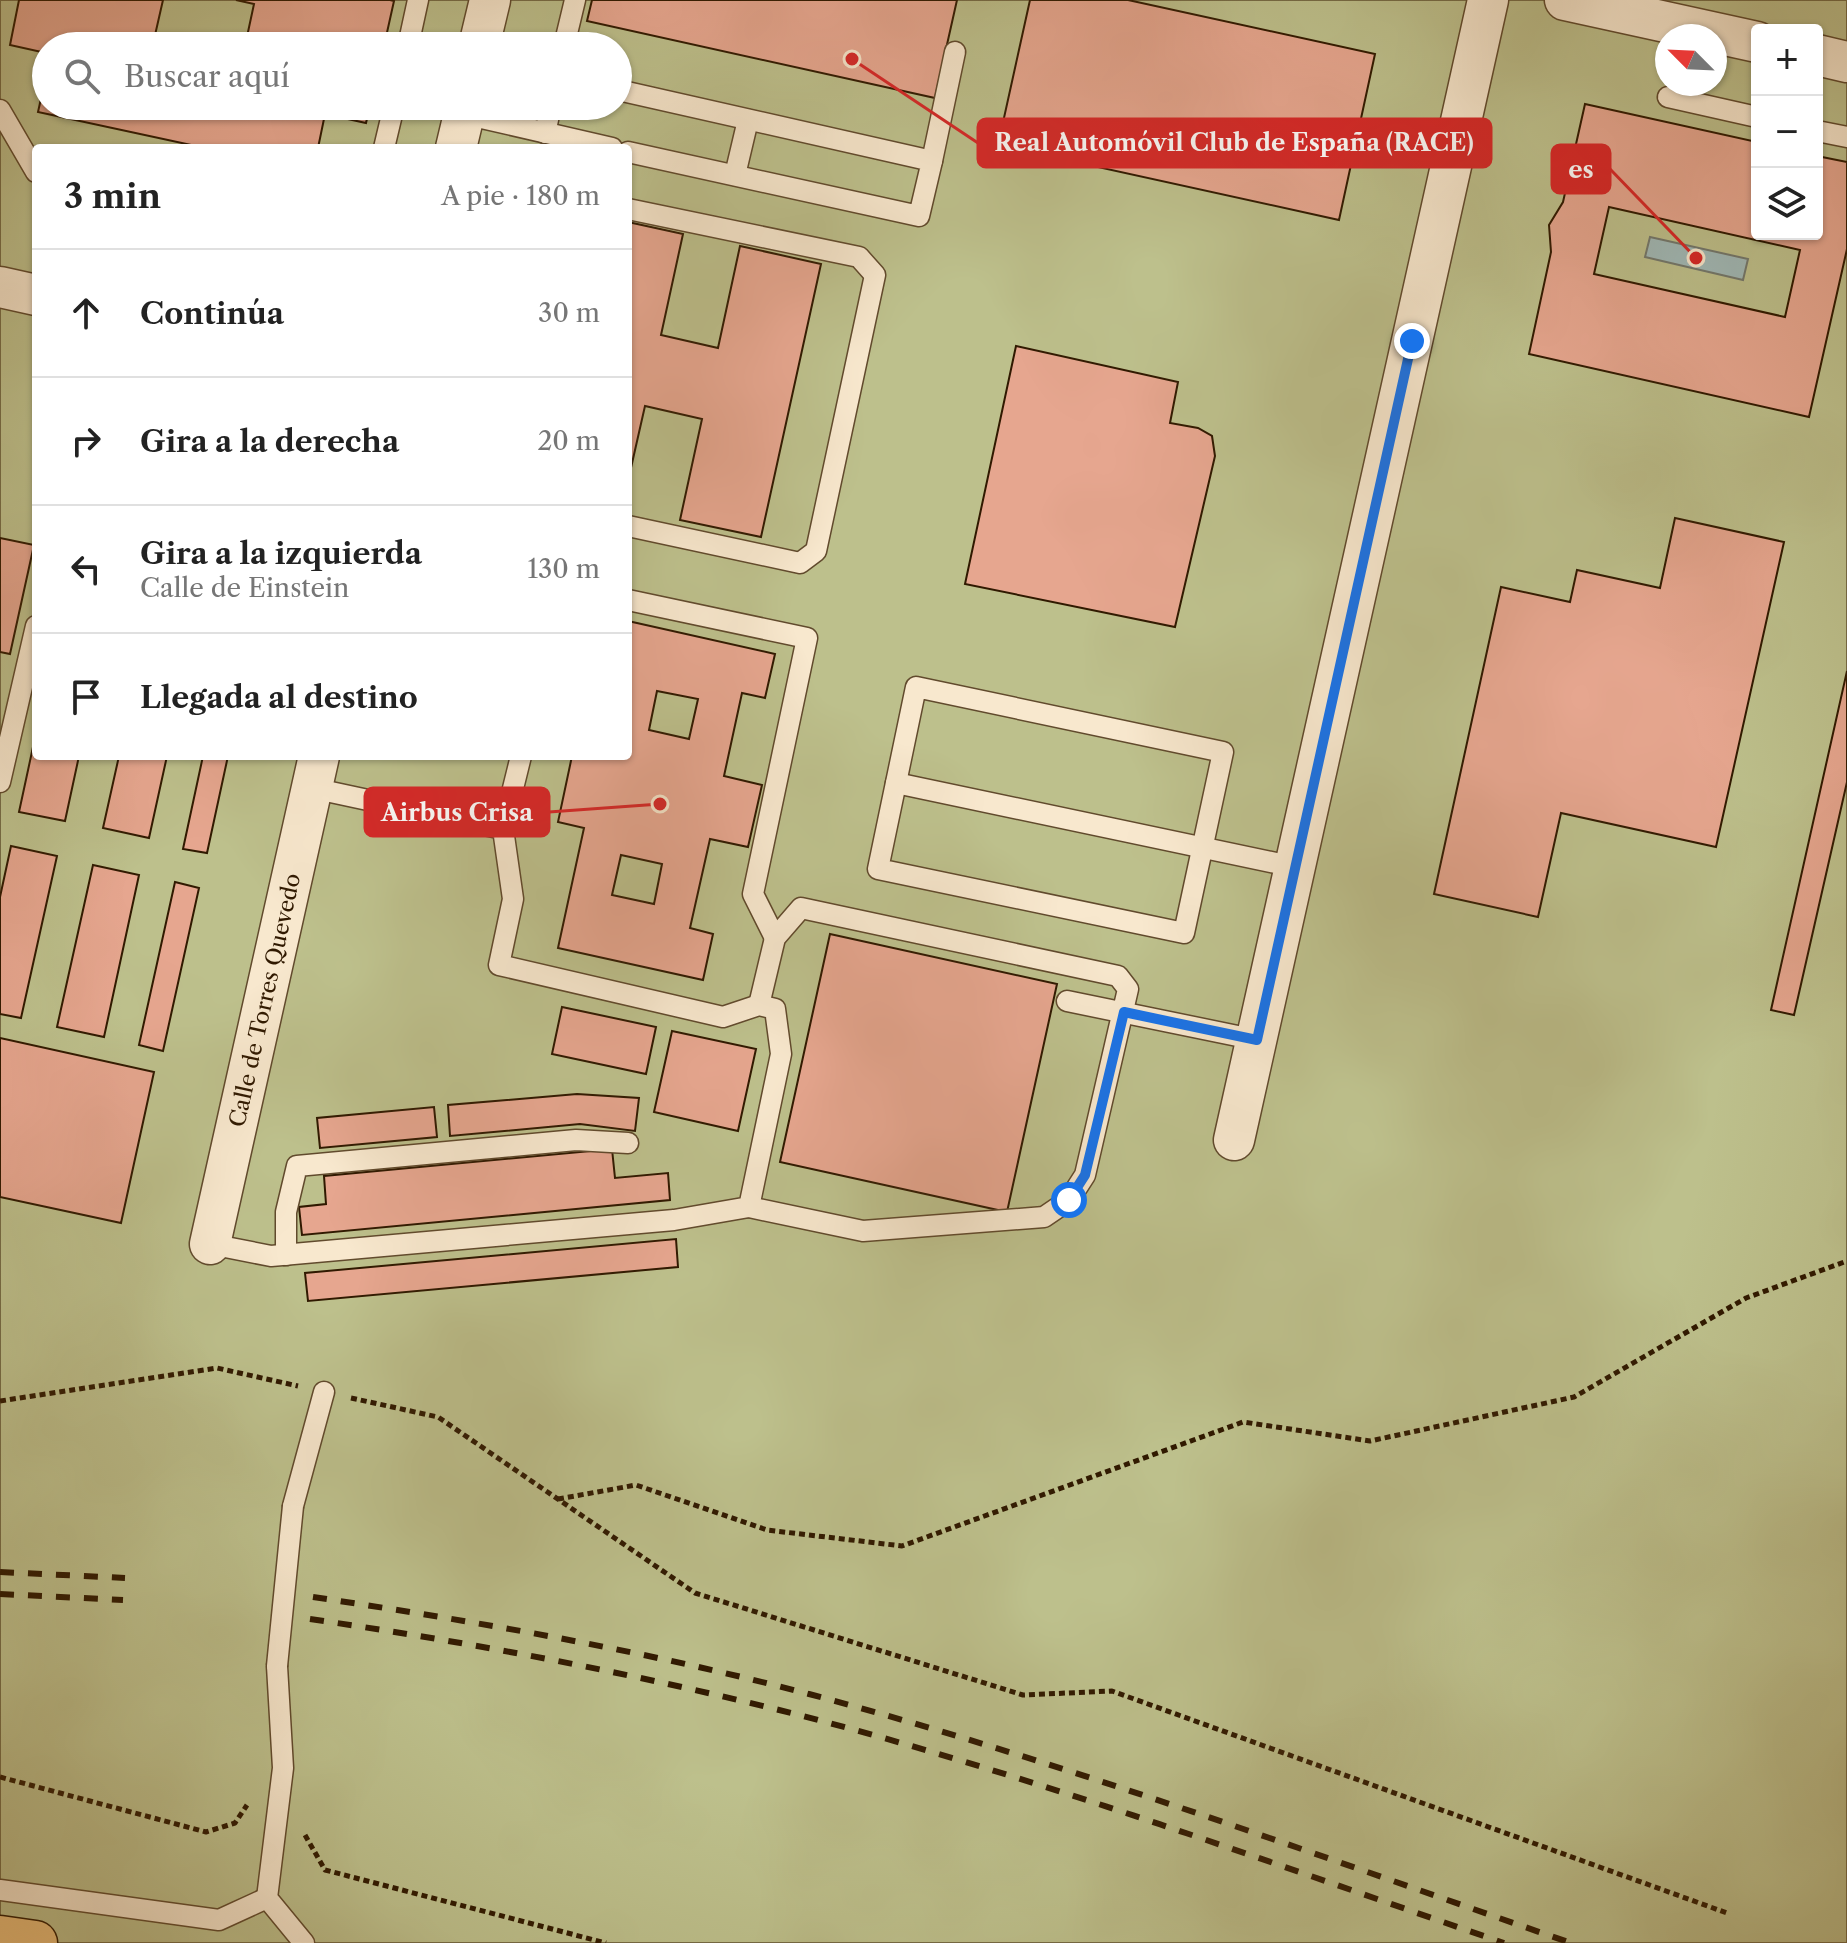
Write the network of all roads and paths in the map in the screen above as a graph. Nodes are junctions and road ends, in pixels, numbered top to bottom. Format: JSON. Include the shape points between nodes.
{"nodes":[{"id":1,"x":418,"y":0,"type":"edge"},
{"id":2,"x":490,"y":0,"type":"edge"},
{"id":3,"x":575,"y":0,"type":"edge"},
{"id":4,"x":1488,"y":0,"type":"edge"},
{"id":5,"x":1565,"y":0,"type":"edge"},
{"id":6,"x":411,"y":32,"type":"edge"},
{"id":7,"x":482,"y":32,"type":"edge"},
{"id":8,"x":567,"y":32,"type":"edge"},
{"id":9,"x":1751,"y":41,"type":"edge"},
{"id":10,"x":955,"y":52,"type":"dead end"},
{"id":11,"x":1823,"y":56,"type":"edge"},
{"id":12,"x":1847,"y":62,"type":"edge"},
{"id":13,"x":632,"y":93,"type":"edge"},
{"id":14,"x":1668,"y":97,"type":"dead end"},
{"id":15,"x":0,"y":110,"type":"edge"},
{"id":16,"x":1751,"y":116,"type":"edge"},
{"id":17,"x":391,"y":120,"type":"edge"},
{"id":18,"x":548,"y":120,"type":"edge"},
{"id":19,"x":748,"y":120,"type":"junction"},
{"id":20,"x":462,"y":123,"type":"edge"},
{"id":21,"x":1823,"y":132,"type":"edge"},
{"id":22,"x":545,"y":133,"type":"junction"},
{"id":23,"x":1847,"y":137,"type":"edge"},
{"id":24,"x":385,"y":144,"type":"edge"},
{"id":25,"x":594,"y":144,"type":"edge"},
{"id":26,"x":632,"y":153,"type":"edge"},
{"id":27,"x":932,"y":161,"type":"junction"},
{"id":28,"x":32,"y":165,"type":"edge"},
{"id":29,"x":735,"y":175,"type":"junction"},
{"id":30,"x":632,"y":210,"type":"edge"},
{"id":31,"x":0,"y":287,"type":"edge"},
{"id":32,"x":32,"y":294,"type":"edge"},
{"id":33,"x":632,"y":527,"type":"edge"},
{"id":34,"x":632,"y":601,"type":"edge"},
{"id":35,"x":32,"y":643,"type":"edge"},
{"id":36,"x":520,"y":760,"type":"edge"},
{"id":37,"x":316,"y":772,"type":"edge"},
{"id":38,"x":0,"y":782,"type":"edge"},
{"id":39,"x":896,"y":783,"type":"junction"},
{"id":40,"x":503,"y":829,"type":"junction"},
{"id":41,"x":1202,"y":848,"type":"junction"},
{"id":42,"x":1295,"y":867,"type":"junction"},
{"id":43,"x":775,"y":938,"type":"junction"},
{"id":44,"x":1067,"y":1001,"type":"dead end"},
{"id":45,"x":759,"y":1005,"type":"junction"},
{"id":46,"x":1124,"y":1012,"type":"junction"},
{"id":47,"x":1257,"y":1040,"type":"junction"},
{"id":48,"x":1234,"y":1140,"type":"dead end"},
{"id":49,"x":628,"y":1143,"type":"dead end"},
{"id":50,"x":749,"y":1207,"type":"junction"},
{"id":51,"x":210,"y":1244,"type":"joint"},
{"id":52,"x":286,"y":1255,"type":"junction"},
{"id":53,"x":1847,"y":1261,"type":"edge"},
{"id":54,"x":324,"y":1392,"type":"dead end"},
{"id":55,"x":0,"y":1890,"type":"edge"},
{"id":56,"x":267,"y":1898,"type":"junction"},
{"id":57,"x":1727,"y":1913,"type":"dead end"},
{"id":58,"x":0,"y":1938,"type":"edge"},
{"id":59,"x":35,"y":1943,"type":"edge"},
{"id":60,"x":304,"y":1943,"type":"edge"}],
"edges":[{"from":1,"to":6,"type":"lane"},
{"from":2,"to":7,"type":"street"},
{"from":3,"to":8,"type":"lane"},
{"from":4,"to":42,"type":"street"},
{"from":5,"to":9,"type":"street"},
{"from":10,"to":27,"type":"lane"},
{"from":11,"to":12,"type":"street"},
{"from":13,"to":19,"type":"lane"},
{"from":14,"to":16,"type":"lane"},
{"from":15,"to":28,"type":"lane"},
{"from":17,"to":24,"type":"lane"},
{"from":18,"to":22,"type":"lane"},
{"from":19,"to":27,"type":"lane"},
{"from":19,"to":29,"type":"lane"},
{"from":20,"to":22,"type":"lane"},
{"from":21,"to":23,"type":"lane"},
{"from":22,"to":25,"type":"lane"},
{"from":26,"to":29,"type":"lane"},
{"from":27,"to":29,"type":"lane","via":[[919,216]]},
{"from":30,"to":33,"type":"lane","via":[[859,257],[875,275],[816,551],[800,563]]},
{"from":31,"to":32,"type":"street"},
{"from":34,"to":43,"type":"lane","via":[[807,638],[753,894]]},
{"from":35,"to":38,"type":"lane"},
{"from":36,"to":40,"type":"lane"},
{"from":37,"to":40,"type":"lane"},
{"from":37,"to":51,"type":"street","name":"Calle de Torres Quevedo"},
{"from":39,"to":41,"type":"lane"},
{"from":39,"to":41,"type":"lane","via":[[878,869],[924,879],[1184,933]]},
{"from":39,"to":41,"type":"lane","via":[[916,687],[1223,752]]},
{"from":40,"to":45,"type":"lane","via":[[513,899],[499,965],[723,1017]]},
{"from":41,"to":42,"type":"lane"},
{"from":42,"to":47,"type":"street"},
{"from":43,"to":45,"type":"lane"},
{"from":43,"to":46,"type":"lane","via":[[801,908],[1118,976],[1128,989]]},
{"from":44,"to":46,"type":"lane"},
{"from":45,"to":50,"type":"lane","via":[[775,1009],[781,1054]]},
{"from":46,"to":47,"type":"lane"},
{"from":46,"to":50,"type":"lane","via":[[1085,1175],[1069,1200],[1044,1217],[863,1231]]},
{"from":47,"to":48,"type":"street"},
{"from":49,"to":52,"type":"lane","via":[[576,1140],[297,1166],[286,1212]]},
{"from":50,"to":52,"type":"lane","via":[[674,1220]]},
{"from":51,"to":52,"type":"lane"},
{"from":53,"to":57,"type":"path","via":[[1746,1298],[1574,1397],[1370,1441],[1243,1422],[902,1546],[767,1530],[636,1485],[558,1499],[695,1593],[1023,1695],[1112,1691]]},
{"from":54,"to":56,"type":"lane","bridge":true,"via":[[293,1506],[277,1666],[283,1768]]},
{"from":55,"to":56,"type":"lane","via":[[219,1920]]},
{"from":56,"to":60,"type":"lane"},
{"from":58,"to":59,"type":"highway"}]}
